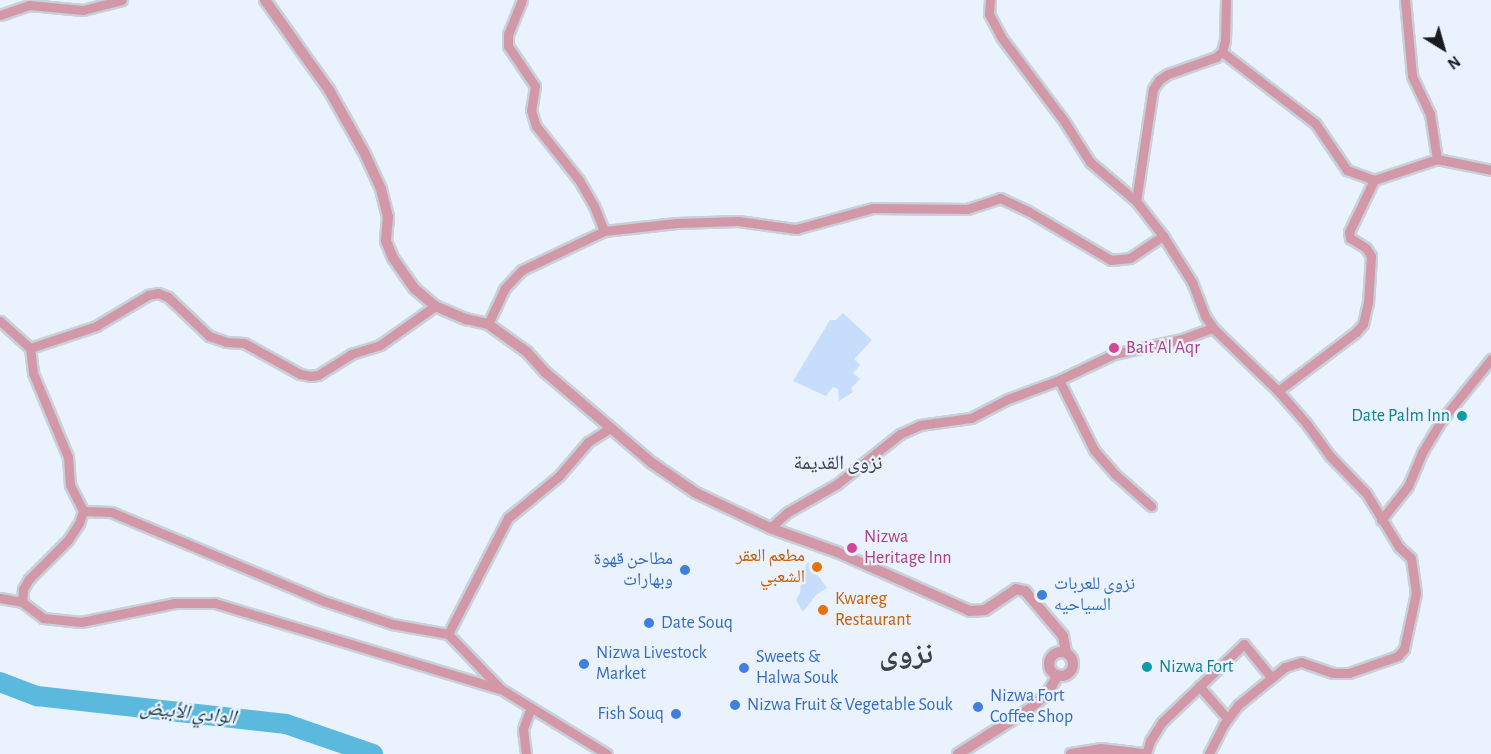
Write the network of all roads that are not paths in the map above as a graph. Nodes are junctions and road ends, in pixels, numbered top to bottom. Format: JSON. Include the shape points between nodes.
{"nodes":[{"id":1,"x":122,"y":0,"type":"edge"},
{"id":2,"x":265,"y":0,"type":"edge"},
{"id":3,"x":522,"y":0,"type":"edge"},
{"id":4,"x":990,"y":0,"type":"edge"},
{"id":5,"x":1226,"y":0,"type":"edge"},
{"id":6,"x":1405,"y":0,"type":"edge"},
{"id":7,"x":28,"y":2,"type":"edge"},
{"id":8,"x":0,"y":15,"type":"edge"},
{"id":9,"x":1222,"y":52,"type":"junction"},
{"id":10,"x":1437,"y":159,"type":"junction"},
{"id":11,"x":1491,"y":170,"type":"edge"},
{"id":12,"x":1374,"y":180,"type":"junction"},
{"id":13,"x":1136,"y":201,"type":"junction"},
{"id":14,"x":604,"y":231,"type":"junction"},
{"id":15,"x":1163,"y":236,"type":"junction"},
{"id":16,"x":435,"y":306,"type":"junction"},
{"id":17,"x":0,"y":321,"type":"edge"},
{"id":18,"x":488,"y":324,"type":"junction"},
{"id":19,"x":1213,"y":328,"type":"junction"},
{"id":20,"x":30,"y":348,"type":"junction"},
{"id":21,"x":1491,"y":359,"type":"edge"},
{"id":22,"x":1059,"y":380,"type":"junction"},
{"id":23,"x":1278,"y":392,"type":"junction"},
{"id":24,"x":610,"y":428,"type":"junction"},
{"id":25,"x":1151,"y":506,"type":"dead end"},
{"id":26,"x":82,"y":511,"type":"junction"},
{"id":27,"x":1381,"y":520,"type":"junction"},
{"id":28,"x":770,"y":528,"type":"junction"},
{"id":29,"x":0,"y":598,"type":"edge"},
{"id":30,"x":22,"y":602,"type":"junction"},
{"id":31,"x":448,"y":634,"type":"junction"},
{"id":32,"x":1066,"y":653,"type":"junction"},
{"id":33,"x":1058,"y":675,"type":"junction"},
{"id":34,"x":1271,"y":677,"type":"junction"},
{"id":35,"x":1199,"y":686,"type":"junction"},
{"id":36,"x":501,"y":689,"type":"junction"},
{"id":37,"x":531,"y":707,"type":"junction"},
{"id":38,"x":1227,"y":718,"type":"junction"},
{"id":39,"x":526,"y":754,"type":"edge"},
{"id":40,"x":607,"y":754,"type":"edge"},
{"id":41,"x":958,"y":754,"type":"edge"},
{"id":42,"x":1071,"y":754,"type":"edge"},
{"id":43,"x":1144,"y":754,"type":"edge"},
{"id":44,"x":1209,"y":754,"type":"edge"}],
"edges":[{"from":1,"to":7,"type":"street","via":[[83,10]]},
{"from":2,"to":16,"type":"street","via":[[329,90],[364,152],[381,189],[388,217],[386,241],[393,258],[415,289]]},
{"from":3,"to":14,"type":"street","via":[[508,34],[508,45],[535,86],[531,110],[536,126],[579,180]]},
{"from":4,"to":13,"type":"street","via":[[989,14],[1001,38],[1064,121],[1080,149],[1102,174]]},
{"from":5,"to":9,"type":"street"},
{"from":6,"to":10,"type":"street","via":[[1411,67],[1430,114]]},
{"from":7,"to":8,"type":"street"},
{"from":9,"to":12,"type":"street","via":[[1315,123],[1347,170]]},
{"from":9,"to":13,"type":"street","via":[[1168,74],[1153,88]]},
{"from":10,"to":11,"type":"street"},
{"from":10,"to":12,"type":"street"},
{"from":12,"to":23,"type":"street","via":[[1349,232],[1350,238],[1371,256],[1363,324]]},
{"from":13,"to":15,"type":"street"},
{"from":14,"to":15,"type":"street","via":[[738,221],[796,228],[873,208],[967,208],[1000,198],[1111,260],[1130,258]]},
{"from":14,"to":18,"type":"street","via":[[522,270],[504,289]]},
{"from":15,"to":19,"type":"street","via":[[1192,282]]},
{"from":16,"to":18,"type":"street"},
{"from":16,"to":20,"type":"street","via":[[380,345],[351,354],[310,376],[244,343],[209,336],[168,297],[158,293],[96,326]]},
{"from":17,"to":20,"type":"street"},
{"from":18,"to":24,"type":"street","via":[[527,352]]},
{"from":19,"to":22,"type":"street","via":[[1114,354]]},
{"from":19,"to":23,"type":"street"},
{"from":20,"to":26,"type":"street","via":[[33,373],[68,457],[70,485]]},
{"from":21,"to":27,"type":"street","via":[[1441,421],[1408,486]]},
{"from":22,"to":25,"type":"street","via":[[1094,450]]},
{"from":22,"to":28,"type":"street","via":[[971,418],[920,425],[900,434],[837,484]]},
{"from":23,"to":27,"type":"street","via":[[1366,493]]},
{"from":24,"to":28,"type":"street","via":[[674,481]]},
{"from":24,"to":31,"type":"street","via":[[588,442],[559,476],[508,518]]},
{"from":26,"to":30,"type":"street","via":[[68,540],[29,579]]},
{"from":26,"to":31,"type":"street","via":[[111,512],[324,601],[392,624]]},
{"from":27,"to":34,"type":"street","via":[[1411,558],[1415,572],[1416,593],[1404,649],[1392,659],[1349,673],[1333,673],[1301,662]]},
{"from":28,"to":32,"type":"street","via":[[837,552],[970,611],[985,610],[1016,589],[1025,591],[1064,636]]},
{"from":29,"to":30,"type":"street"},
{"from":30,"to":36,"type":"street","via":[[44,618],[64,622],[97,620],[175,603],[215,603]]},
{"from":31,"to":36,"type":"street"},
{"from":32,"to":33,"type":"street","via":[[1072,658],[1072,670]]},
{"from":32,"to":33,"type":"street","via":[[1055,654],[1050,660],[1052,671]]},
{"from":33,"to":41,"type":"street","via":[[1047,694],[1029,710]]},
{"from":34,"to":35,"type":"street","via":[[1245,644]]},
{"from":34,"to":38,"type":"street"},
{"from":35,"to":38,"type":"street"},
{"from":35,"to":43,"type":"street","via":[[1162,722]]},
{"from":36,"to":37,"type":"street"},
{"from":37,"to":39,"type":"street","via":[[523,729]]},
{"from":37,"to":40,"type":"street"},
{"from":38,"to":44,"type":"street"},
{"from":42,"to":43,"type":"street","via":[[1101,749]]}]}
